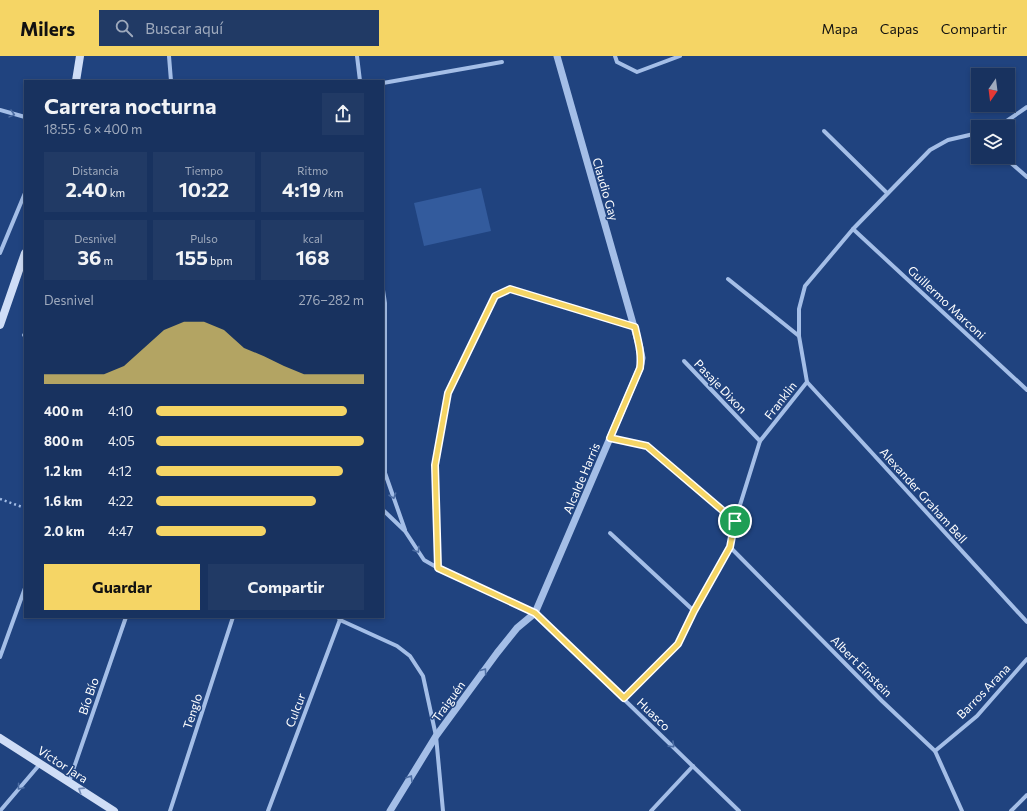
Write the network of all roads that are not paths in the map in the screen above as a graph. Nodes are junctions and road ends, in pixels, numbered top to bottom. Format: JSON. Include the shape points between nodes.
{"nodes":[{"id":1,"x":80,"y":56,"type":"edge"},
{"id":2,"x":169,"y":56,"type":"edge"},
{"id":3,"x":357,"y":56,"type":"edge"},
{"id":4,"x":557,"y":56,"type":"edge"},
{"id":5,"x":615,"y":56,"type":"edge"},
{"id":6,"x":680,"y":56,"type":"edge"},
{"id":7,"x":502,"y":62,"type":"dead end"},
{"id":8,"x":76,"y":80,"type":"edge"},
{"id":9,"x":172,"y":80,"type":"edge"},
{"id":10,"x":360,"y":80,"type":"edge"},
{"id":11,"x":384,"y":83,"type":"edge"},
{"id":12,"x":1027,"y":107,"type":"edge"},
{"id":13,"x":0,"y":110,"type":"edge"},
{"id":14,"x":24,"y":117,"type":"edge"},
{"id":15,"x":1008,"y":120,"type":"edge"},
{"id":16,"x":824,"y":132,"type":"dead end"},
{"id":17,"x":971,"y":135,"type":"edge"},
{"id":18,"x":1012,"y":164,"type":"edge"},
{"id":19,"x":1027,"y":177,"type":"edge"},
{"id":20,"x":887,"y":193,"type":"junction"},
{"id":21,"x":24,"y":195,"type":"edge"},
{"id":22,"x":853,"y":229,"type":"junction"},
{"id":23,"x":0,"y":253,"type":"edge"},
{"id":24,"x":24,"y":256,"type":"edge"},
{"id":25,"x":728,"y":279,"type":"dead end"},
{"id":26,"x":384,"y":296,"type":"edge"},
{"id":27,"x":0,"y":325,"type":"edge"},
{"id":28,"x":635,"y":327,"type":"joint"},
{"id":29,"x":799,"y":336,"type":"junction"},
{"id":30,"x":684,"y":361,"type":"dead end"},
{"id":31,"x":807,"y":382,"type":"junction"},
{"id":32,"x":1027,"y":390,"type":"edge"},
{"id":33,"x":760,"y":441,"type":"junction"},
{"id":34,"x":647,"y":446,"type":"road end"},
{"id":35,"x":384,"y":511,"type":"edge"},
{"id":36,"x":735,"y":521,"type":"junction"},
{"id":37,"x":405,"y":531,"type":"junction"},
{"id":38,"x":610,"y":533,"type":"dead end"},
{"id":39,"x":730,"y":547,"type":"junction"},
{"id":40,"x":24,"y":591,"type":"edge"},
{"id":41,"x":694,"y":611,"type":"junction"},
{"id":42,"x":535,"y":613,"type":"junction"},
{"id":43,"x":126,"y":618,"type":"edge"},
{"id":44,"x":233,"y":618,"type":"edge"},
{"id":45,"x":340,"y":618,"type":"edge"},
{"id":46,"x":1027,"y":622,"type":"edge"},
{"id":47,"x":0,"y":657,"type":"edge"},
{"id":48,"x":1027,"y":659,"type":"edge"},
{"id":49,"x":624,"y":698,"type":"junction"},
{"id":50,"x":436,"y":736,"type":"junction"},
{"id":51,"x":0,"y":738,"type":"edge"},
{"id":52,"x":935,"y":751,"type":"junction"},
{"id":53,"x":40,"y":764,"type":"junction"},
{"id":54,"x":693,"y":766,"type":"junction"},
{"id":55,"x":69,"y":782,"type":"junction"},
{"id":56,"x":1027,"y":795,"type":"edge"},
{"id":57,"x":0,"y":811,"type":"edge"},
{"id":58,"x":114,"y":811,"type":"edge"},
{"id":59,"x":170,"y":811,"type":"edge"},
{"id":60,"x":268,"y":811,"type":"edge"},
{"id":61,"x":390,"y":811,"type":"edge"},
{"id":62,"x":443,"y":811,"type":"edge"},
{"id":63,"x":651,"y":811,"type":"edge"},
{"id":64,"x":739,"y":811,"type":"edge"},
{"id":65,"x":962,"y":811,"type":"edge"},
{"id":66,"x":1011,"y":811,"type":"edge"}],
"edges":[{"from":1,"to":8,"type":"main road"},
{"from":2,"to":9,"type":"street"},
{"from":3,"to":10,"type":"street"},
{"from":4,"to":28,"type":"street","name":"Claudio Gay"},
{"from":5,"to":6,"type":"street","via":[[617,62],[637,72]]},
{"from":7,"to":11,"type":"street"},
{"from":12,"to":15,"type":"street"},
{"from":13,"to":14,"type":"street","one_way":true},
{"from":16,"to":20,"type":"street"},
{"from":17,"to":20,"type":"street","name":"Franklin","via":[[948,140],[930,150]]},
{"from":18,"to":19,"type":"street"},
{"from":20,"to":22,"type":"street","name":"Franklin"},
{"from":21,"to":23,"type":"street"},
{"from":22,"to":29,"type":"street","name":"Franklin","via":[[805,286],[800,309]]},
{"from":22,"to":32,"type":"street","name":"Guillermo Marconi"},
{"from":24,"to":27,"type":"main road"},
{"from":25,"to":29,"type":"street"},
{"from":26,"to":37,"type":"street","one_way":true,"via":[[385,473]]},
{"from":28,"to":42,"type":"street","name":"Alcalde Harris","via":[[641,353],[640,368]]},
{"from":29,"to":31,"type":"street","name":"Franklin"},
{"from":30,"to":33,"type":"street","name":"Pasaje Dixon"},
{"from":31,"to":33,"type":"street","name":"Franklin"},
{"from":31,"to":46,"type":"street","name":"Alexander Graham Bell"},
{"from":33,"to":36,"type":"street","name":"Franklin"},
{"from":34,"to":36,"type":"street"},
{"from":35,"to":37,"type":"street","name":"Huasco"},
{"from":36,"to":39,"type":"street","name":"Franklin"},
{"from":37,"to":42,"type":"street","name":"Huasco","one_way":true,"via":[[424,560]]},
{"from":38,"to":41,"type":"street"},
{"from":39,"to":41,"type":"street","name":"Franklin"},
{"from":39,"to":52,"type":"street","name":"Albert Einstein"},
{"from":40,"to":47,"type":"street"},
{"from":41,"to":49,"type":"street","name":"Franklin","via":[[678,644]]},
{"from":42,"to":49,"type":"street","name":"Huasco"},
{"from":50,"to":42,"type":"street","name":"Traiguén","one_way":true,"via":[[517,628]]},
{"from":43,"to":55,"type":"street","name":"Bío Bío"},
{"from":44,"to":59,"type":"street","name":"Tenglo"},
{"from":45,"to":50,"type":"street","via":[[398,646],[410,656],[423,676]]},
{"from":45,"to":60,"type":"street","name":"Culcur"},
{"from":48,"to":52,"type":"street","name":"Barros Arana","via":[[977,716]]},
{"from":49,"to":54,"type":"street","name":"Huasco","one_way":true},
{"from":61,"to":50,"type":"street","name":"Traiguén","one_way":true},
{"from":50,"to":62,"type":"street"},
{"from":51,"to":53,"type":"main road","name":"Víctor Jara"},
{"from":52,"to":65,"type":"street","name":"Albert Einstein"},
{"from":53,"to":55,"type":"main road","name":"Víctor Jara"},
{"from":53,"to":57,"type":"street","one_way":true},
{"from":54,"to":63,"type":"street"},
{"from":54,"to":64,"type":"street","name":"Huasco"},
{"from":58,"to":55,"type":"main road","name":"Víctor Jara","one_way":true},
{"from":56,"to":66,"type":"street"}]}
